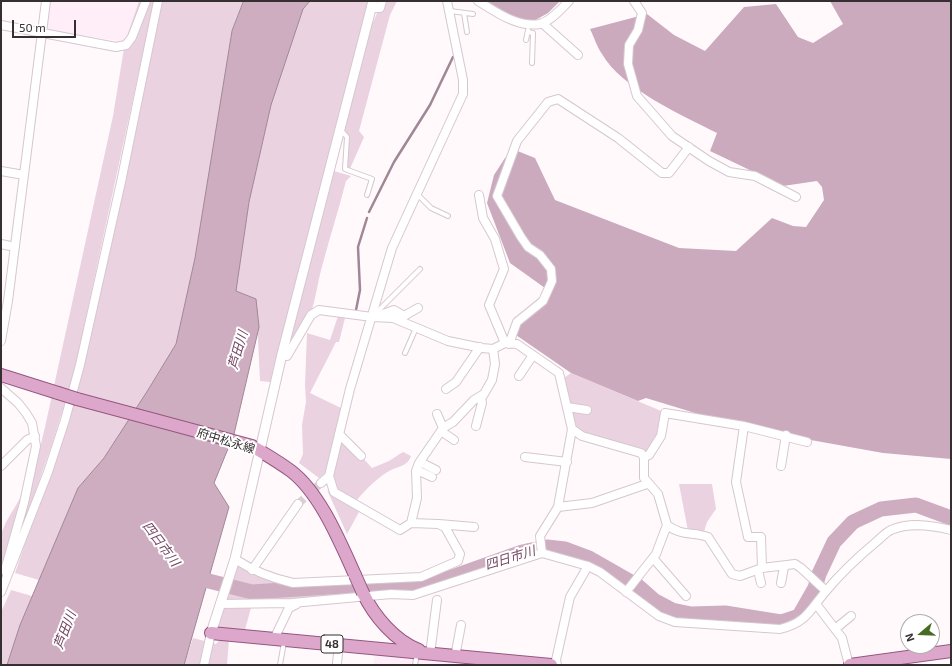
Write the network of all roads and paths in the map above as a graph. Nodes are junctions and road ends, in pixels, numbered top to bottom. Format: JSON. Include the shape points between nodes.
{"nodes":[{"id":1,"x":46,"y":1,"type":"edge"},
{"id":2,"x":146,"y":1,"type":"edge"},
{"id":3,"x":158,"y":1,"type":"edge"},
{"id":4,"x":382,"y":1,"type":"edge"},
{"id":5,"x":447,"y":1,"type":"edge"},
{"id":6,"x":478,"y":1,"type":"edge"},
{"id":7,"x":569,"y":1,"type":"edge"},
{"id":8,"x":634,"y":1,"type":"edge"},
{"id":9,"x":372,"y":5,"type":"edge"},
{"id":10,"x":452,"y":12,"type":"junction"},
{"id":11,"x":464,"y":13,"type":"junction"},
{"id":12,"x":473,"y":14,"type":"dead end"},
{"id":13,"x":542,"y":23,"type":"junction"},
{"id":14,"x":1,"y":25,"type":"edge"},
{"id":15,"x":529,"y":28,"type":"junction"},
{"id":16,"x":467,"y":32,"type":"dead end"},
{"id":17,"x":42,"y":33,"type":"junction"},
{"id":18,"x":526,"y":40,"type":"dead end"},
{"id":19,"x":578,"y":55,"type":"dead end"},
{"id":20,"x":532,"y":63,"type":"dead end"},
{"id":21,"x":340,"y":128,"type":"junction"},
{"id":22,"x":689,"y":147,"type":"junction"},
{"id":23,"x":1,"y":170,"type":"edge"},
{"id":24,"x":24,"y":175,"type":"junction"},
{"id":25,"x":417,"y":194,"type":"junction"},
{"id":26,"x":367,"y":195,"type":"dead end"},
{"id":27,"x":479,"y":195,"type":"dead end"},
{"id":28,"x":796,"y":197,"type":"dead end"},
{"id":29,"x":448,"y":216,"type":"dead end"},
{"id":30,"x":1,"y":244,"type":"edge"},
{"id":31,"x":15,"y":247,"type":"junction"},
{"id":32,"x":420,"y":269,"type":"dead end"},
{"id":33,"x":5,"y":301,"type":"edge"},
{"id":34,"x":418,"y":308,"type":"dead end"},
{"id":35,"x":372,"y":317,"type":"junction"},
{"id":36,"x":416,"y":327,"type":"junction"},
{"id":37,"x":1,"y":341,"type":"edge"},
{"id":38,"x":507,"y":344,"type":"junction"},
{"id":39,"x":480,"y":347,"type":"junction"},
{"id":40,"x":493,"y":349,"type":"junction"},
{"id":41,"x":405,"y":353,"type":"dead end"},
{"id":42,"x":282,"y":354,"type":"junction"},
{"id":43,"x":533,"y":355,"type":"junction"},
{"id":44,"x":1,"y":375,"type":"edge"},
{"id":45,"x":519,"y":376,"type":"dead end"},
{"id":46,"x":1,"y":388,"type":"edge"},
{"id":47,"x":446,"y":389,"type":"dead end"},
{"id":48,"x":484,"y":394,"type":"junction"},
{"id":49,"x":567,"y":407,"type":"junction"},
{"id":50,"x":587,"y":410,"type":"dead end"},
{"id":51,"x":437,"y":414,"type":"dead end"},
{"id":52,"x":476,"y":426,"type":"dead end"},
{"id":53,"x":744,"y":426,"type":"junction"},
{"id":54,"x":572,"y":429,"type":"junction"},
{"id":55,"x":442,"y":430,"type":"junction"},
{"id":56,"x":339,"y":434,"type":"junction"},
{"id":57,"x":786,"y":435,"type":"junction"},
{"id":58,"x":35,"y":436,"type":"junction"},
{"id":59,"x":454,"y":440,"type":"dead end"},
{"id":60,"x":807,"y":442,"type":"dead end"},
{"id":61,"x":256,"y":449,"type":"junction"},
{"id":62,"x":361,"y":456,"type":"dead end"},
{"id":63,"x":525,"y":457,"type":"dead end"},
{"id":64,"x":644,"y":457,"type":"junction"},
{"id":65,"x":567,"y":462,"type":"junction"},
{"id":66,"x":1,"y":466,"type":"edge"},
{"id":67,"x":418,"y":466,"type":"junction"},
{"id":68,"x":781,"y":466,"type":"dead end"},
{"id":69,"x":434,"y":473,"type":"dead end"},
{"id":70,"x":329,"y":476,"type":"junction"},
{"id":71,"x":322,"y":483,"type":"tunnel mouth"},
{"id":72,"x":648,"y":484,"type":"junction"},
{"id":73,"x":298,"y":504,"type":"tunnel mouth"},
{"id":74,"x":558,"y":507,"type":"junction"},
{"id":75,"x":411,"y":523,"type":"junction"},
{"id":76,"x":438,"y":524,"type":"junction"},
{"id":77,"x":667,"y":525,"type":"junction"},
{"id":78,"x":474,"y":527,"type":"dead end"},
{"id":79,"x":951,"y":530,"type":"edge"},
{"id":80,"x":542,"y":553,"type":"junction"},
{"id":81,"x":652,"y":558,"type":"junction"},
{"id":82,"x":235,"y":559,"type":"junction"},
{"id":83,"x":588,"y":566,"type":"junction"},
{"id":84,"x":784,"y":567,"type":"junction"},
{"id":85,"x":760,"y":569,"type":"junction"},
{"id":86,"x":252,"y":570,"type":"junction"},
{"id":87,"x":8,"y":577,"type":"junction"},
{"id":88,"x":1,"y":582,"type":"edge"},
{"id":89,"x":761,"y":583,"type":"dead end"},
{"id":90,"x":781,"y":583,"type":"dead end"},
{"id":91,"x":630,"y":587,"type":"junction"},
{"id":92,"x":823,"y":588,"type":"junction"},
{"id":93,"x":1,"y":592,"type":"edge"},
{"id":94,"x":364,"y":594,"type":"junction"},
{"id":95,"x":686,"y":596,"type":"dead end"},
{"id":96,"x":437,"y":600,"type":"dead end"},
{"id":97,"x":220,"y":602,"type":"junction"},
{"id":98,"x":300,"y":602,"type":"junction"},
{"id":99,"x":816,"y":604,"type":"junction"},
{"id":100,"x":851,"y":616,"type":"dead end"},
{"id":101,"x":461,"y":625,"type":"dead end"},
{"id":102,"x":835,"y":628,"type":"junction"},
{"id":103,"x":211,"y":633,"type":"junction"},
{"id":104,"x":279,"y":639,"type":"junction"},
{"id":105,"x":339,"y":645,"type":"junction"},
{"id":106,"x":951,"y":651,"type":"edge"},
{"id":107,"x":417,"y":653,"type":"junction"},
{"id":108,"x":430,"y":653,"type":"junction"},
{"id":109,"x":453,"y":657,"type":"junction"},
{"id":110,"x":337,"y":663,"type":"dead end"},
{"id":111,"x":204,"y":665,"type":"edge"},
{"id":112,"x":280,"y":665,"type":"edge"},
{"id":113,"x":415,"y":665,"type":"edge"},
{"id":114,"x":551,"y":665,"type":"edge"},
{"id":115,"x":557,"y":665,"type":"edge"},
{"id":116,"x":850,"y":665,"type":"edge"}],
"edges":[{"from":1,"to":17,"type":"street"},
{"from":2,"to":17,"type":"street","via":[[132,37],[126,45],[116,47]]},
{"from":3,"to":87,"type":"street","via":[[78,372],[50,464]]},
{"from":4,"to":9,"type":"street","via":[[380,8]]},
{"from":5,"to":10,"type":"street"},
{"from":6,"to":15,"type":"street"},
{"from":7,"to":13,"type":"street","via":[[555,15]]},
{"from":8,"to":22,"type":"street","via":[[642,13],[638,30],[629,45],[628,64],[637,96],[672,136]]},
{"from":9,"to":21,"type":"street"},
{"from":10,"to":11,"type":"lane"},
{"from":10,"to":25,"type":"street","via":[[463,94]]},
{"from":11,"to":12,"type":"lane"},
{"from":11,"to":16,"type":"lane"},
{"from":13,"to":15,"type":"street"},
{"from":13,"to":19,"type":"street"},
{"from":14,"to":17,"type":"street"},
{"from":15,"to":18,"type":"lane"},
{"from":15,"to":20,"type":"lane","via":[[533,33]]},
{"from":17,"to":24,"type":"street"},
{"from":21,"to":26,"type":"lane","via":[[347,138],[345,169],[372,179]]},
{"from":21,"to":42,"type":"street"},
{"from":22,"to":28,"type":"street","via":[[729,172],[755,176]]},
{"from":22,"to":38,"type":"street","via":[[669,172],[662,173],[618,138],[558,99],[548,102],[517,142],[497,196],[528,247],[540,255],[551,269],[552,281],[543,301],[517,322]]},
{"from":23,"to":24,"type":"street"},
{"from":24,"to":31,"type":"street"},
{"from":25,"to":29,"type":"lane","via":[[431,208]]},
{"from":25,"to":35,"type":"street","via":[[392,248]]},
{"from":27,"to":38,"type":"street","via":[[483,218],[495,239],[504,269],[489,305]]},
{"from":30,"to":31,"type":"street"},
{"from":31,"to":33,"type":"street"},
{"from":32,"to":35,"type":"lane"},
{"from":33,"to":37,"type":"street"},
{"from":34,"to":35,"type":"street","via":[[404,316],[394,310]]},
{"from":35,"to":36,"type":"street","via":[[394,318]]},
{"from":35,"to":42,"type":"street","via":[[319,310],[310,315],[287,356]]},
{"from":35,"to":56,"type":"street"},
{"from":36,"to":39,"type":"street","via":[[448,340]]},
{"from":36,"to":41,"type":"lane"},
{"from":38,"to":40,"type":"street"},
{"from":38,"to":43,"type":"street","via":[[517,344]]},
{"from":39,"to":40,"type":"street"},
{"from":39,"to":47,"type":"street","via":[[465,376]]},
{"from":40,"to":48,"type":"street","via":[[496,364],[492,380]]},
{"from":42,"to":61,"type":"street"},
{"from":43,"to":45,"type":"street"},
{"from":43,"to":49,"type":"street","via":[[559,373]]},
{"from":44,"to":61,"type":"main road","name":"府中松永線","number":"48","bridge":true},
{"from":46,"to":58,"type":"street","via":[[26,413]]},
{"from":48,"to":52,"type":"street"},
{"from":48,"to":55,"type":"street"},
{"from":49,"to":50,"type":"street"},
{"from":49,"to":54,"type":"street"},
{"from":51,"to":55,"type":"street"},
{"from":53,"to":57,"type":"street"},
{"from":53,"to":64,"type":"street","via":[[666,413],[661,436],[649,455]]},
{"from":53,"to":85,"type":"street","via":[[736,482],[748,537],[761,537]]},
{"from":54,"to":64,"type":"street","via":[[582,436],[640,453]]},
{"from":54,"to":65,"type":"street"},
{"from":55,"to":59,"type":"street"},
{"from":55,"to":67,"type":"street"},
{"from":56,"to":62,"type":"street"},
{"from":56,"to":70,"type":"street"},
{"from":57,"to":60,"type":"street"},
{"from":57,"to":68,"type":"street"},
{"from":58,"to":66,"type":"street","via":[[27,440]]},
{"from":58,"to":87,"type":"street","via":[[36,446],[24,503],[5,570]]},
{"from":61,"to":82,"type":"street"},
{"from":61,"to":94,"type":"main road","name":"府中松永線","number":"48","bridge":true,"via":[[291,471],[307,487],[327,518]]},
{"from":63,"to":65,"type":"street"},
{"from":64,"to":72,"type":"street","via":[[643,473]]},
{"from":65,"to":74,"type":"street"},
{"from":67,"to":69,"type":"street"},
{"from":67,"to":75,"type":"street","via":[[417,498]]},
{"from":70,"to":71,"type":"street"},
{"from":70,"to":75,"type":"street","via":[[334,492],[400,530]]},
{"from":72,"to":74,"type":"street","via":[[592,503]]},
{"from":72,"to":77,"type":"street","via":[[658,494]]},
{"from":73,"to":86,"type":"street"},
{"from":74,"to":80,"type":"street","via":[[540,536]]},
{"from":75,"to":76,"type":"street"},
{"from":76,"to":78,"type":"street"},
{"from":76,"to":86,"type":"street","via":[[445,528],[460,554],[458,561],[421,576],[293,583]]},
{"from":77,"to":81,"type":"street"},
{"from":77,"to":85,"type":"street","via":[[685,534],[708,537],[732,574],[740,576]]},
{"from":79,"to":92,"type":"street","via":[[935,526],[908,525],[889,531]]},
{"from":80,"to":83,"type":"street"},
{"from":80,"to":94,"type":"street","via":[[413,595]]},
{"from":81,"to":91,"type":"street"},
{"from":81,"to":95,"type":"street"},
{"from":82,"to":86,"type":"street"},
{"from":82,"to":97,"type":"street"},
{"from":83,"to":91,"type":"street"},
{"from":83,"to":115,"type":"street","via":[[570,597]]},
{"from":84,"to":85,"type":"street"},
{"from":84,"to":90,"type":"street"},
{"from":84,"to":92,"type":"street","via":[[795,564]]},
{"from":85,"to":89,"type":"street"},
{"from":87,"to":88,"type":"street"},
{"from":87,"to":93,"type":"street"},
{"from":91,"to":99,"type":"street","via":[[659,616],[675,622],[772,628],[793,626],[804,619]]},
{"from":92,"to":99,"type":"street"},
{"from":94,"to":98,"type":"street"},
{"from":94,"to":108,"type":"main road","name":"府中松永線","number":"48","via":[[379,617],[404,642]]},
{"from":96,"to":108,"type":"street"},
{"from":97,"to":98,"type":"street"},
{"from":97,"to":103,"type":"street"},
{"from":98,"to":104,"type":"street","via":[[289,608]]},
{"from":99,"to":102,"type":"street"},
{"from":100,"to":102,"type":"street"},
{"from":101,"to":109,"type":"street"},
{"from":102,"to":116,"type":"street","via":[[842,638]]},
{"from":103,"to":104,"type":"main road","name":"府中松永線","number":"48"},
{"from":103,"to":111,"type":"street"},
{"from":104,"to":105,"type":"main road","name":"府中松永線","number":"48"},
{"from":104,"to":112,"type":"lane"},
{"from":105,"to":107,"type":"main road","name":"府中松永線","number":"48"},
{"from":105,"to":110,"type":"street"},
{"from":106,"to":116,"type":"main road"},
{"from":107,"to":108,"type":"main road","name":"府中松永線","number":"48"},
{"from":107,"to":113,"type":"lane"},
{"from":108,"to":109,"type":"main road","name":"府中松永線","number":"48"},
{"from":109,"to":114,"type":"main road","name":"府中松永線","number":"48"}]}
